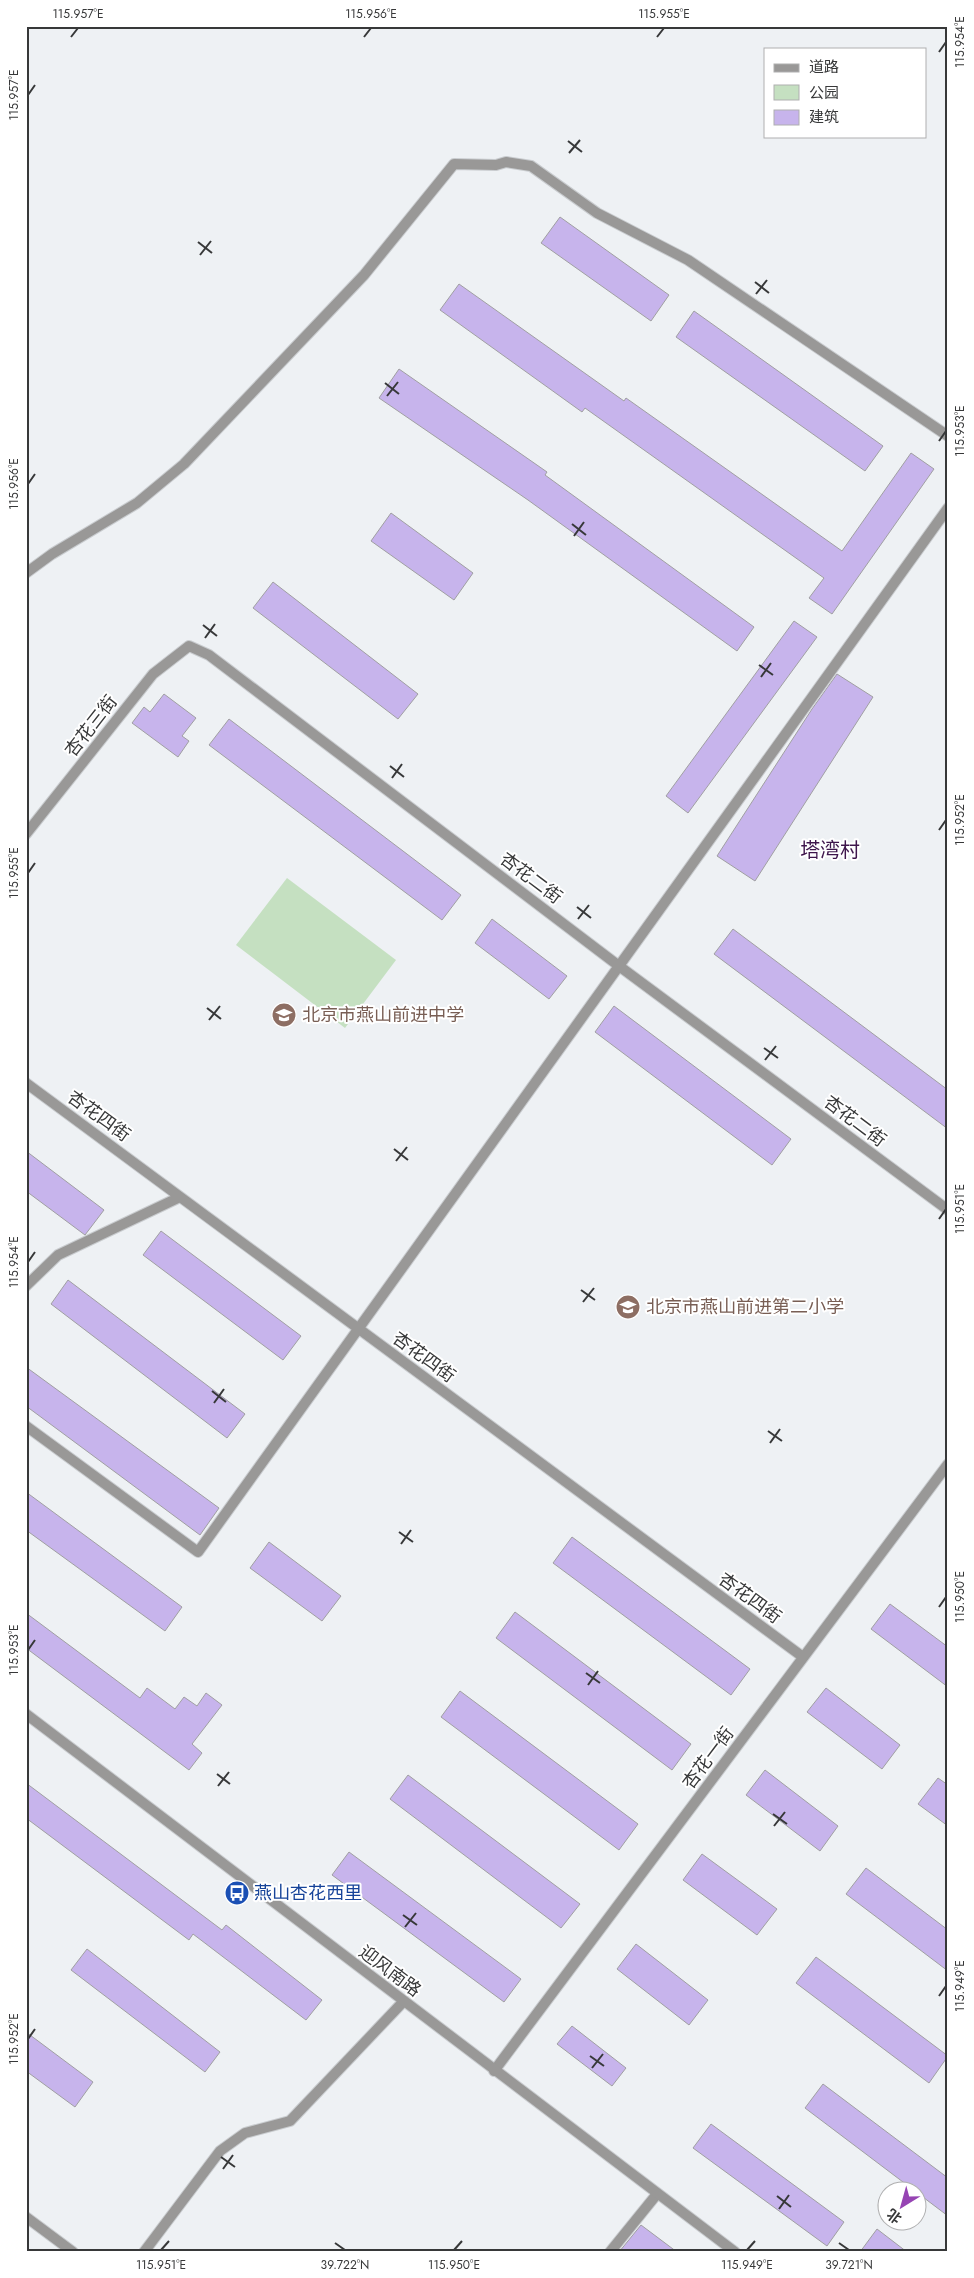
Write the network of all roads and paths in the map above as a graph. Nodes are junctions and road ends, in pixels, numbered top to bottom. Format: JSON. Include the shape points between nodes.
{"nodes":[{"id":1,"x":948,"y":436,"type":"edge"},
{"id":2,"x":948,"y":508,"type":"edge"},
{"id":3,"x":26,"y":573,"type":"edge"},
{"id":4,"x":189,"y":646,"type":"joint"},
{"id":5,"x":26,"y":834,"type":"edge"},
{"id":6,"x":619,"y":966,"type":"junction"},
{"id":7,"x":26,"y":1083,"type":"edge"},
{"id":8,"x":180,"y":1197,"type":"junction"},
{"id":9,"x":948,"y":1210,"type":"edge"},
{"id":10,"x":26,"y":1286,"type":"edge"},
{"id":11,"x":358,"y":1329,"type":"junction"},
{"id":12,"x":26,"y":1426,"type":"edge"},
{"id":13,"x":948,"y":1464,"type":"edge"},
{"id":14,"x":803,"y":1657,"type":"junction"},
{"id":15,"x":26,"y":1714,"type":"edge"},
{"id":16,"x":403,"y":2002,"type":"junction"},
{"id":17,"x":494,"y":2071,"type":"junction"},
{"id":18,"x":657,"y":2194,"type":"junction"},
{"id":19,"x":26,"y":2217,"type":"edge"},
{"id":20,"x":73,"y":2252,"type":"edge"},
{"id":21,"x":144,"y":2252,"type":"edge"},
{"id":22,"x":610,"y":2252,"type":"edge"},
{"id":23,"x":735,"y":2252,"type":"edge"}],
"edges":[{"from":1,"to":3,"type":"street","via":[[688,260],[597,213],[531,166],[506,162],[496,165],[454,164],[364,275],[184,464],[138,503]]},
{"from":2,"to":6,"type":"street"},
{"from":4,"to":5,"type":"street","name":"杏花三街","via":[[153,674]]},
{"from":4,"to":6,"type":"street","name":"杏花二街","via":[[209,655]]},
{"from":6,"to":9,"type":"street","name":"杏花二街"},
{"from":6,"to":11,"type":"street"},
{"from":7,"to":8,"type":"street","name":"杏花四街"},
{"from":8,"to":10,"type":"street","via":[[58,1255]]},
{"from":8,"to":11,"type":"street","name":"杏花四街"},
{"from":11,"to":12,"type":"street","via":[[198,1552]]},
{"from":11,"to":14,"type":"street","name":"杏花四街"},
{"from":13,"to":14,"type":"street","name":"杏花一街"},
{"from":14,"to":17,"type":"street","name":"杏花一街"},
{"from":15,"to":16,"type":"street","name":"迎风南路"},
{"from":16,"to":17,"type":"street","name":"迎风南路"},
{"from":16,"to":21,"type":"street","via":[[290,2121],[244,2134],[220,2151]]},
{"from":17,"to":18,"type":"street","name":"迎风南路"},
{"from":18,"to":22,"type":"street"},
{"from":18,"to":23,"type":"street","name":"迎风南路"},
{"from":19,"to":20,"type":"street"}]}
